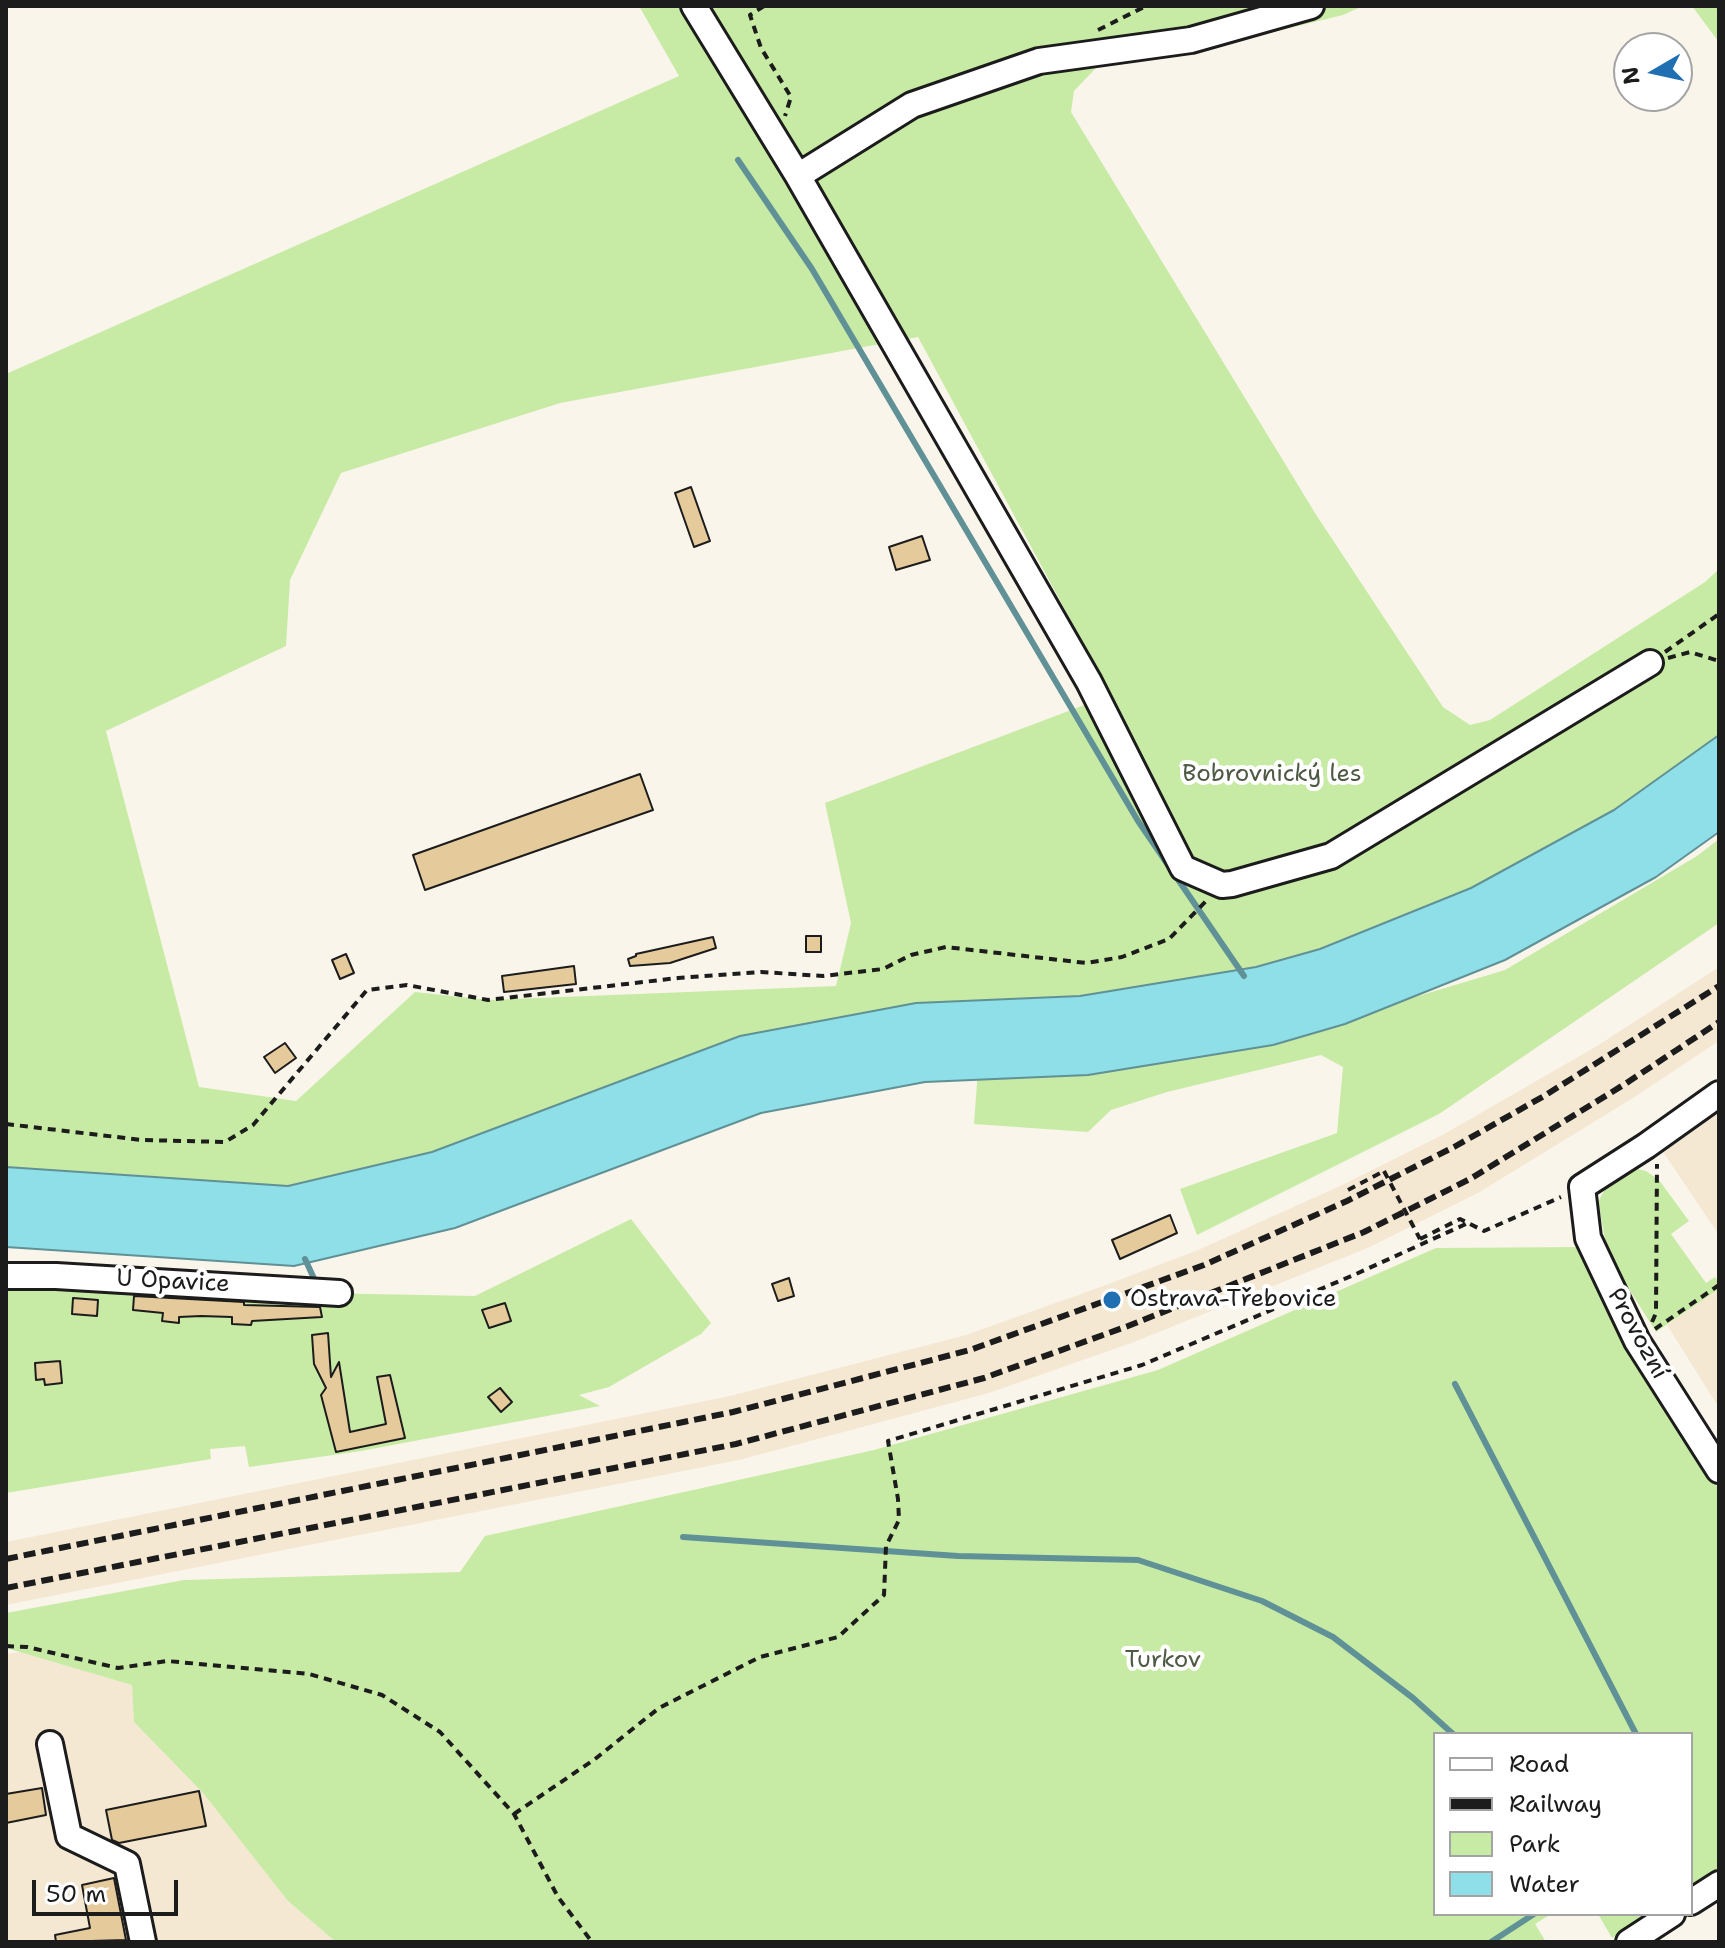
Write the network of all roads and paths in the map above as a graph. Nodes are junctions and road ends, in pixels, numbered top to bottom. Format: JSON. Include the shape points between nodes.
{"nodes":[{"id":1,"x":694,"y":6,"type":"edge"},
{"id":2,"x":764,"y":6,"type":"edge"},
{"id":3,"x":1311,"y":6,"type":"edge"},
{"id":4,"x":777,"y":141,"type":"junction"},
{"id":5,"x":798,"y":176,"type":"junction"},
{"id":6,"x":1719,"y":614,"type":"edge"},
{"id":7,"x":1719,"y":661,"type":"edge"},
{"id":8,"x":1650,"y":663,"type":"junction"},
{"id":9,"x":1222,"y":885,"type":"junction"},
{"id":10,"x":1719,"y":1094,"type":"edge"},
{"id":11,"x":6,"y":1124,"type":"edge"},
{"id":12,"x":1657,"y":1164,"type":"dead end"},
{"id":13,"x":1582,"y":1187,"type":"junction"},
{"id":14,"x":1348,"y":1190,"type":"dead end"},
{"id":15,"x":1468,"y":1223,"type":"junction"},
{"id":16,"x":6,"y":1276,"type":"edge"},
{"id":17,"x":1719,"y":1285,"type":"edge"},
{"id":18,"x":339,"y":1293,"type":"dead end"},
{"id":19,"x":1719,"y":1470,"type":"edge"},
{"id":20,"x":6,"y":1646,"type":"edge"},
{"id":21,"x":50,"y":1744,"type":"dead end"},
{"id":22,"x":514,"y":1814,"type":"junction"},
{"id":23,"x":1719,"y":1884,"type":"edge"},
{"id":24,"x":1693,"y":1901,"type":"edge"},
{"id":25,"x":1669,"y":1916,"type":"edge"},
{"id":26,"x":143,"y":1942,"type":"edge"},
{"id":27,"x":592,"y":1942,"type":"edge"},
{"id":28,"x":1629,"y":1942,"type":"edge"}],
"edges":[{"from":1,"to":4,"type":"street"},
{"from":2,"to":4,"type":"path","via":[[750,15],[761,48],[791,97]]},
{"from":3,"to":5,"type":"street","via":[[1191,40],[1039,61],[912,105]]},
{"from":4,"to":5,"type":"street"},
{"from":5,"to":9,"type":"street","via":[[1089,682],[1183,868]]},
{"from":6,"to":8,"type":"path"},
{"from":7,"to":8,"type":"path","via":[[1690,652]]},
{"from":8,"to":9,"type":"street","via":[[1331,856]]},
{"from":9,"to":11,"type":"path","via":[[1169,939],[1122,957],[1086,963],[946,947],[883,969],[823,976],[761,972],[488,1000],[407,985],[367,990],[253,1125],[225,1142],[142,1140]]},
{"from":10,"to":13,"type":"street"},
{"from":12,"to":17,"type":"path","via":[[1652,1328]]},
{"from":13,"to":15,"type":"path","via":[[1484,1231]]},
{"from":13,"to":19,"type":"street","name":"Provozní","via":[[1588,1238],[1637,1341]]},
{"from":14,"to":15,"type":"path","bridge":true,"via":[[1384,1171],[1420,1239],[1460,1219]]},
{"from":15,"to":22,"type":"path","via":[[1142,1365],[888,1441],[899,1520],[886,1546],[884,1595],[838,1637],[760,1657],[659,1708]]},
{"from":16,"to":18,"type":"street","name":"U Opavice"},
{"from":20,"to":22,"type":"path","via":[[118,1668],[167,1661],[309,1674],[382,1695],[440,1732]]},
{"from":21,"to":26,"type":"street","via":[[69,1836],[127,1864]]},
{"from":22,"to":27,"type":"path","via":[[558,1897]]},
{"from":23,"to":24,"type":"street"},
{"from":25,"to":28,"type":"street"}]}
